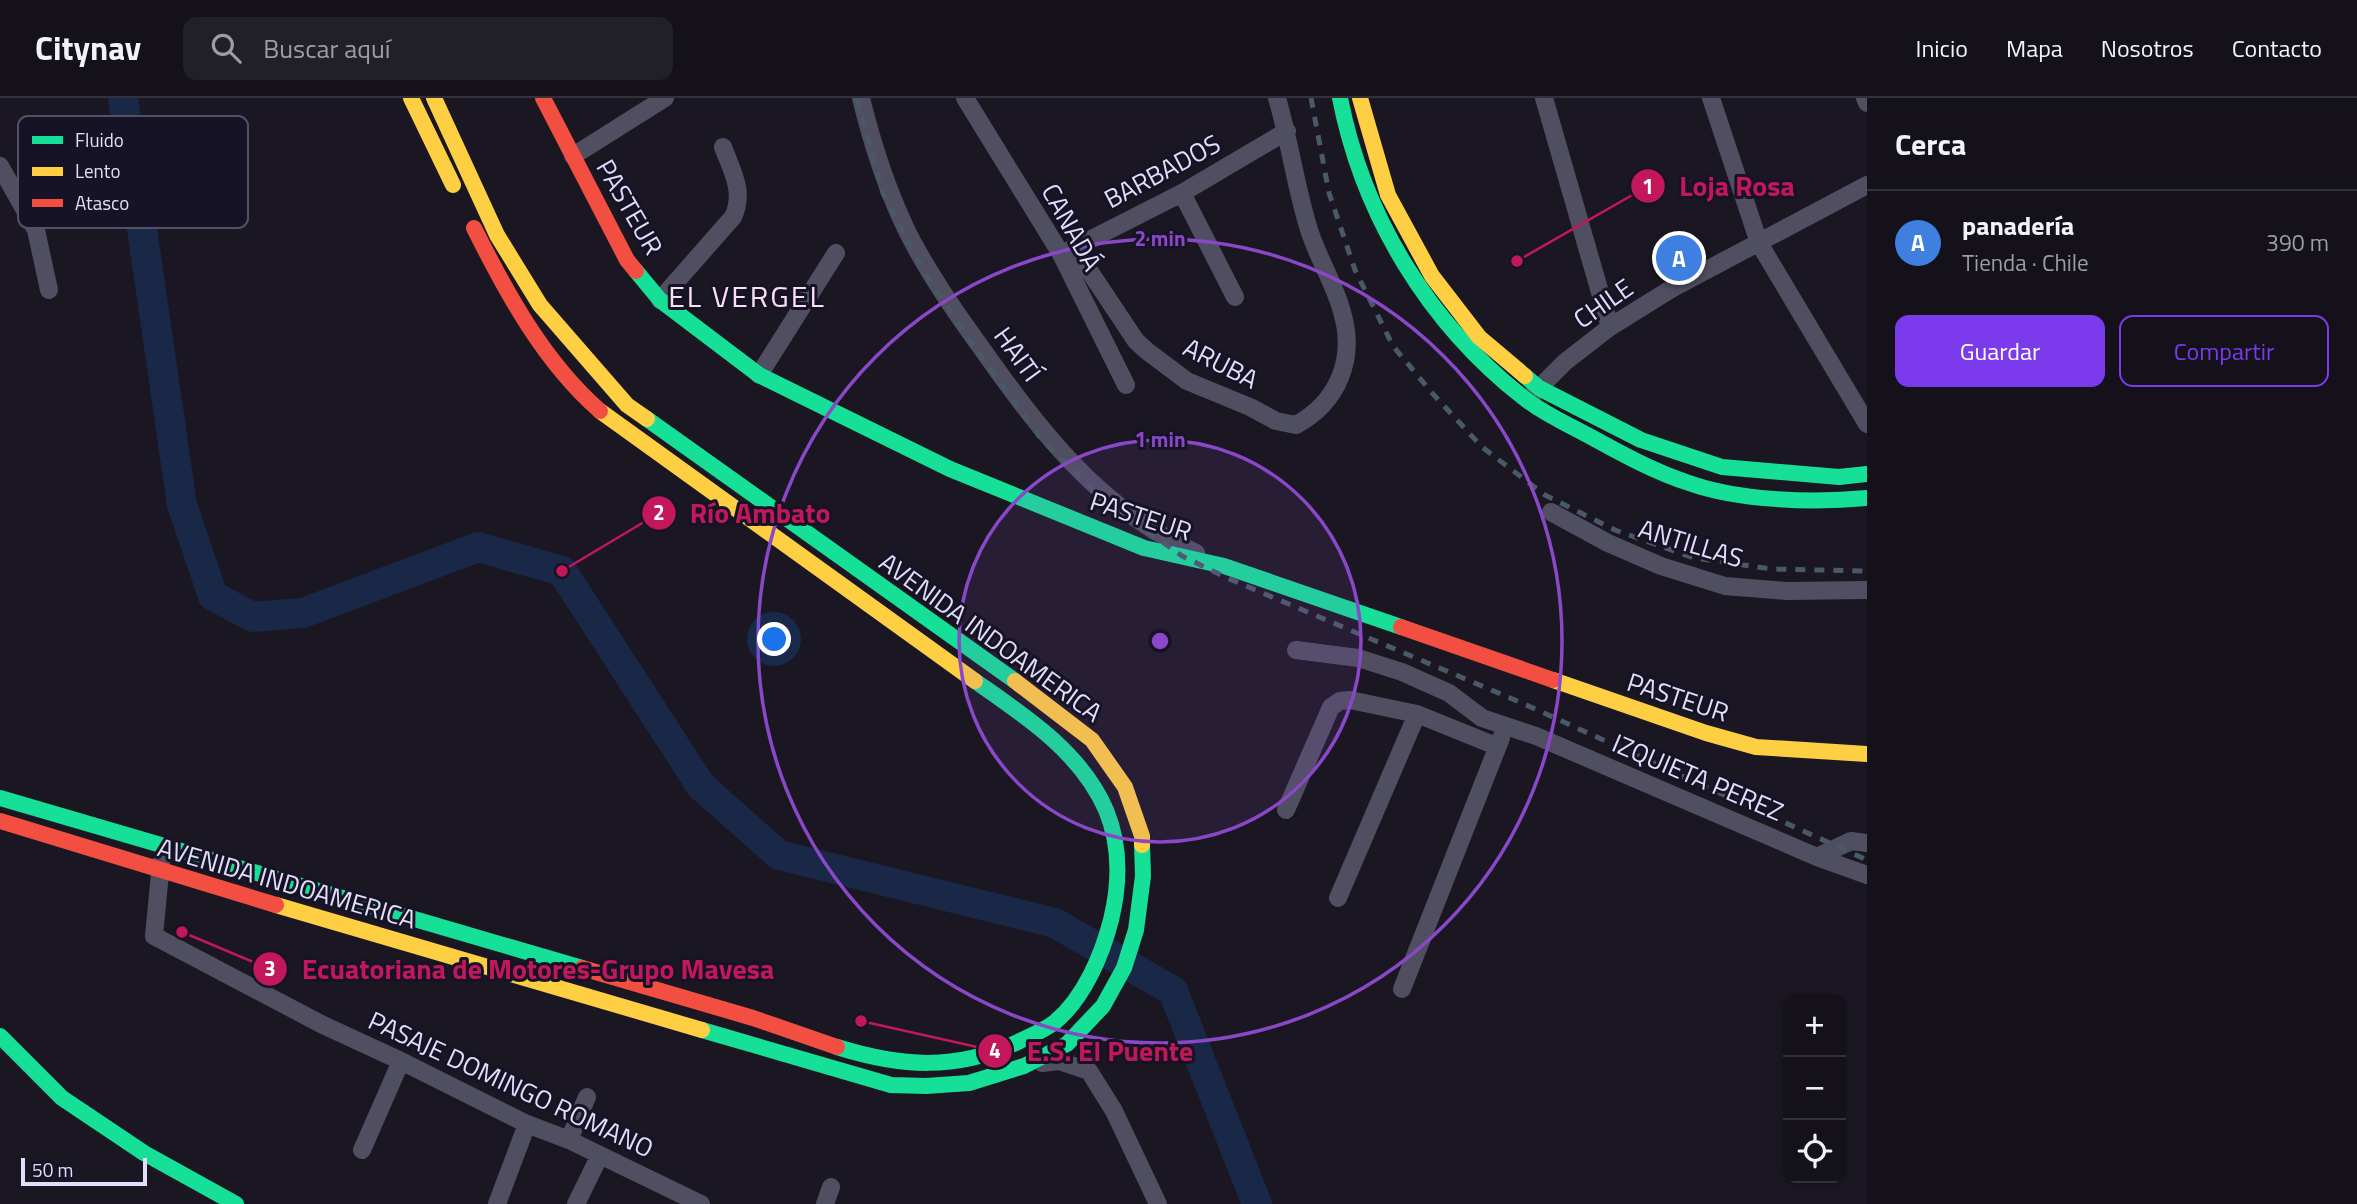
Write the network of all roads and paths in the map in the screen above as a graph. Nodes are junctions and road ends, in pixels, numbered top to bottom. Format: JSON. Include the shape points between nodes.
{"nodes":[{"id":1,"x":411,"y":98,"type":"edge"},
{"id":2,"x":434,"y":98,"type":"edge"},
{"id":3,"x":446,"y":98,"type":"edge"},
{"id":4,"x":543,"y":98,"type":"edge"},
{"id":5,"x":665,"y":98,"type":"edge"},
{"id":6,"x":861,"y":98,"type":"edge"},
{"id":7,"x":965,"y":98,"type":"edge"},
{"id":8,"x":1278,"y":98,"type":"edge"},
{"id":9,"x":1340,"y":98,"type":"edge"},
{"id":10,"x":1360,"y":98,"type":"edge"},
{"id":11,"x":1544,"y":98,"type":"edge"},
{"id":12,"x":1711,"y":98,"type":"edge"},
{"id":13,"x":1866,"y":98,"type":"edge"},
{"id":14,"x":1867,"y":103,"type":"edge"},
{"id":15,"x":442,"y":115,"type":"junction"},
{"id":16,"x":1287,"y":131,"type":"junction"},
{"id":17,"x":723,"y":147,"type":"dead end"},
{"id":18,"x":573,"y":156,"type":"junction"},
{"id":19,"x":0,"y":166,"type":"edge"},
{"id":20,"x":1867,"y":185,"type":"edge"},
{"id":21,"x":1182,"y":193,"type":"junction"},
{"id":22,"x":18,"y":198,"type":"edge"},
{"id":23,"x":35,"y":228,"type":"edge"},
{"id":24,"x":1759,"y":243,"type":"junction"},
{"id":25,"x":1068,"y":251,"type":"junction"},
{"id":26,"x":836,"y":253,"type":"dead end"},
{"id":27,"x":49,"y":290,"type":"dead end"},
{"id":28,"x":1235,"y":297,"type":"dead end"},
{"id":29,"x":660,"y":300,"type":"junction"},
{"id":30,"x":1610,"y":327,"type":"junction"},
{"id":31,"x":759,"y":375,"type":"junction"},
{"id":32,"x":1126,"y":385,"type":"dead end"},
{"id":33,"x":1533,"y":394,"type":"junction"},
{"id":34,"x":1867,"y":424,"type":"edge"},
{"id":35,"x":1867,"y":474,"type":"edge"},
{"id":36,"x":1867,"y":498,"type":"edge"},
{"id":37,"x":1551,"y":512,"type":"dead end"},
{"id":38,"x":1224,"y":566,"type":"junction"},
{"id":39,"x":1867,"y":590,"type":"edge"},
{"id":40,"x":1296,"y":650,"type":"dead end"},
{"id":41,"x":1417,"y":714,"type":"junction"},
{"id":42,"x":1507,"y":728,"type":"junction"},
{"id":43,"x":1496,"y":746,"type":"junction"},
{"id":44,"x":1867,"y":754,"type":"edge"},
{"id":45,"x":0,"y":788,"type":"edge"},
{"id":46,"x":0,"y":798,"type":"edge"},
{"id":47,"x":1286,"y":810,"type":"dead end"},
{"id":48,"x":66,"y":817,"type":"junction"},
{"id":49,"x":0,"y":821,"type":"edge"},
{"id":50,"x":1867,"y":842,"type":"edge"},
{"id":51,"x":163,"y":847,"type":"junction"},
{"id":52,"x":1816,"y":857,"type":"junction"},
{"id":53,"x":160,"y":872,"type":"junction"},
{"id":54,"x":1867,"y":875,"type":"edge"},
{"id":55,"x":1338,"y":898,"type":"dead end"},
{"id":56,"x":1402,"y":989,"type":"dead end"},
{"id":57,"x":0,"y":1036,"type":"edge"},
{"id":58,"x":401,"y":1061,"type":"junction"},
{"id":59,"x":1024,"y":1066,"type":"junction"},
{"id":60,"x":587,"y":1097,"type":"dead end"},
{"id":61,"x":527,"y":1124,"type":"junction"},
{"id":62,"x":569,"y":1140,"type":"junction"},
{"id":63,"x":362,"y":1150,"type":"dead end"},
{"id":64,"x":599,"y":1157,"type":"junction"},
{"id":65,"x":236,"y":1204,"type":"edge"},
{"id":66,"x":497,"y":1204,"type":"edge"},
{"id":67,"x":576,"y":1204,"type":"edge"},
{"id":68,"x":701,"y":1204,"type":"edge"},
{"id":69,"x":1158,"y":1204,"type":"edge"}],
"edges":[{"from":1,"to":51,"type":"main road","name":"AVENIDA INDOAMERICA","via":[[503,286],[540,344],[587,399],[1032,721],[1075,759],[1099,794],[1112,826],[1119,864],[1111,926],[1082,990],[1055,1023],[1013,1046],[975,1059],[900,1063]]},
{"from":2,"to":15,"type":"main road","name":"AVENIDA INDOAMERICA"},
{"from":3,"to":15,"type":"main road"},
{"from":4,"to":18,"type":"main road","name":"PASTEUR"},
{"from":5,"to":18,"type":"street"},
{"from":6,"to":38,"type":"street","name":"HAITÍ","via":[[881,169],[907,230],[957,314],[1037,425],[1072,465],[1114,502],[1189,550]]},
{"from":7,"to":25,"type":"street","name":"CANADÁ"},
{"from":8,"to":16,"type":"street"},
{"from":9,"to":33,"type":"main road","via":[[1368,193],[1414,279],[1480,360]]},
{"from":10,"to":33,"type":"main road","via":[[1388,195],[1432,276],[1479,337]]},
{"from":11,"to":30,"type":"street"},
{"from":12,"to":24,"type":"street"},
{"from":13,"to":14,"type":"street"},
{"from":15,"to":59,"type":"main road","name":"AVENIDA INDOAMERICA","via":[[494,228],[540,305],[627,405],[1051,707],[1092,740],[1125,788],[1142,836],[1143,877],[1136,930],[1124,968],[1103,1006],[1067,1044]]},
{"from":16,"to":21,"type":"street","name":"BARBADOS"},
{"from":16,"to":25,"type":"street","name":"ARUBA","via":[[1307,224],[1343,313],[1346,337],[1339,383],[1313,416],[1296,425],[1276,421],[1187,381],[1136,341]]},
{"from":17,"to":29,"type":"street","via":[[738,187],[739,204],[733,217]]},
{"from":18,"to":29,"type":"main road","name":"PASTEUR","via":[[628,260]]},
{"from":19,"to":22,"type":"street"},
{"from":20,"to":24,"type":"street","name":"CHILE"},
{"from":21,"to":25,"type":"street","name":"BARBADOS"},
{"from":21,"to":28,"type":"street"},
{"from":23,"to":27,"type":"street"},
{"from":24,"to":30,"type":"street","name":"CHILE"},
{"from":24,"to":34,"type":"street"},
{"from":25,"to":32,"type":"street","name":"CANADÁ"},
{"from":26,"to":31,"type":"street"},
{"from":29,"to":31,"type":"main road","name":"PASTEUR"},
{"from":30,"to":33,"type":"street","name":"CHILE"},
{"from":31,"to":38,"type":"main road","name":"PASTEUR","via":[[950,469],[1144,548]]},
{"from":33,"to":35,"type":"main road","via":[[1641,440],[1723,467],[1839,477]]},
{"from":33,"to":36,"type":"main road","via":[[1636,462],[1684,481],[1724,493]]},
{"from":37,"to":39,"type":"street","name":"ANTILLAS","via":[[1661,566],[1725,586],[1787,592]]},
{"from":38,"to":44,"type":"main road","name":"PASTEUR","via":[[1706,733],[1756,747]]},
{"from":40,"to":42,"type":"street","name":"IZQUIETA PEREZ","via":[[1358,658],[1402,672],[1449,693],[1482,718]]},
{"from":41,"to":43,"type":"street"},
{"from":41,"to":47,"type":"street","via":[[1350,700],[1331,707]]},
{"from":41,"to":55,"type":"street"},
{"from":42,"to":43,"type":"street"},
{"from":42,"to":52,"type":"street","name":"IZQUIETA PEREZ"},
{"from":43,"to":56,"type":"street"},
{"from":45,"to":48,"type":"street","via":[[58,805]]},
{"from":46,"to":48,"type":"main road","name":"AVENIDA INDOAMERICA"},
{"from":48,"to":51,"type":"main road","name":"AVENIDA INDOAMERICA"},
{"from":49,"to":53,"type":"main road","name":"AVENIDA INDOAMERICA"},
{"from":50,"to":52,"type":"street","via":[[1852,841]]},
{"from":51,"to":53,"type":"street","name":"PASAJE DOMINGO ROMANO"},
{"from":52,"to":54,"type":"street","name":"IZQUIETA PEREZ"},
{"from":53,"to":58,"type":"street","name":"PASAJE DOMINGO ROMANO","via":[[154,936]]},
{"from":53,"to":59,"type":"main road","name":"AVENIDA INDOAMERICA","via":[[891,1084],[969,1083]]},
{"from":57,"to":65,"type":"main road","via":[[62,1098],[144,1153]]},
{"from":58,"to":61,"type":"street","name":"PASAJE DOMINGO ROMANO"},
{"from":58,"to":63,"type":"street"},
{"from":59,"to":69,"type":"street","via":[[1059,1060],[1089,1071],[1114,1111]]},
{"from":60,"to":62,"type":"street"},
{"from":61,"to":62,"type":"street","name":"PASAJE DOMINGO ROMANO"},
{"from":61,"to":66,"type":"street"},
{"from":62,"to":64,"type":"street","name":"PASAJE DOMINGO ROMANO"},
{"from":64,"to":67,"type":"street"},
{"from":64,"to":68,"type":"street","name":"PASAJE DOMINGO ROMANO"}]}
